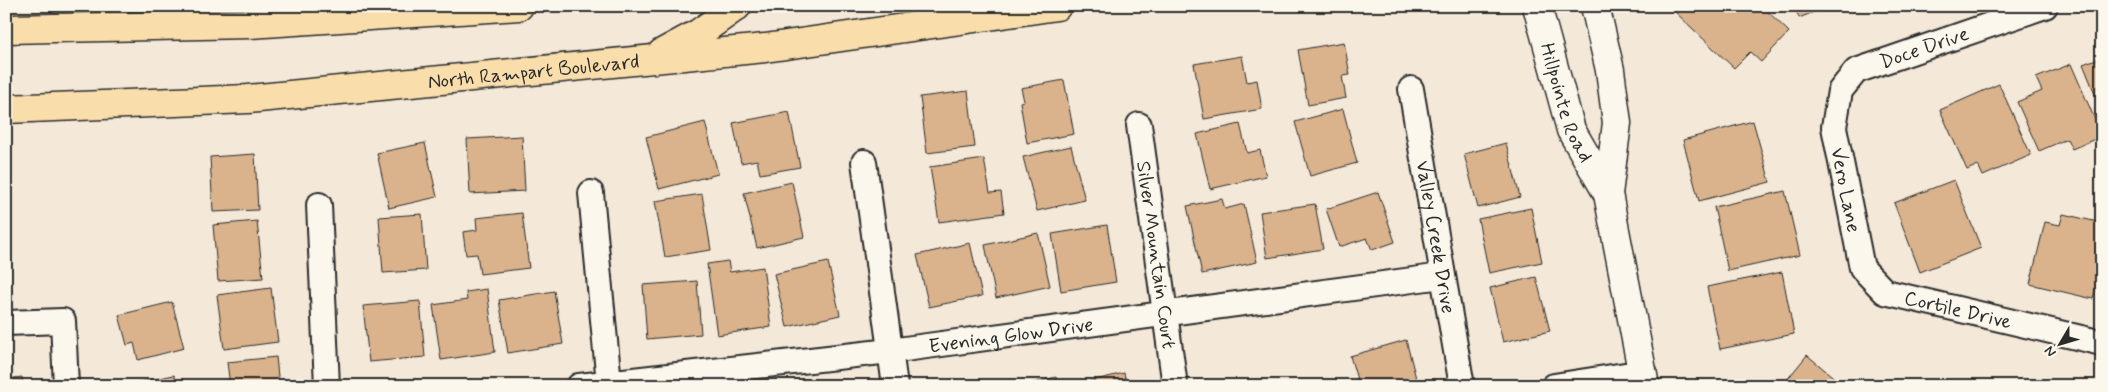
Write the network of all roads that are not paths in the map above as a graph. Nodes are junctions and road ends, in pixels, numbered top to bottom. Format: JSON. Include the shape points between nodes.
{"nodes":[{"id":1,"x":519,"y":6,"type":"edge"},
{"id":2,"x":737,"y":6,"type":"edge"},
{"id":3,"x":1057,"y":6,"type":"edge"},
{"id":4,"x":1537,"y":6,"type":"edge"},
{"id":5,"x":1595,"y":6,"type":"edge"},
{"id":6,"x":2045,"y":6,"type":"edge"},
{"id":7,"x":6,"y":29,"type":"edge"},
{"id":8,"x":651,"y":58,"type":"junction"},
{"id":9,"x":1411,"y":89,"type":"dead end"},
{"id":10,"x":1840,"y":91,"type":"joint"},
{"id":11,"x":6,"y":99,"type":"edge"},
{"id":12,"x":6,"y":108,"type":"edge"},
{"id":13,"x":1139,"y":125,"type":"dead end"},
{"id":14,"x":864,"y":162,"type":"dead end"},
{"id":15,"x":591,"y":193,"type":"dead end"},
{"id":16,"x":1608,"y":194,"type":"junction"},
{"id":17,"x":319,"y":205,"type":"dead end"},
{"id":18,"x":1442,"y":276,"type":"junction"},
{"id":19,"x":1875,"y":284,"type":"joint"},
{"id":20,"x":1165,"y":314,"type":"junction"},
{"id":21,"x":6,"y":323,"type":"edge"},
{"id":22,"x":2102,"y":343,"type":"edge"},
{"id":23,"x":890,"y":351,"type":"junction"},
{"id":24,"x":1644,"y":379,"type":"edge"},
{"id":25,"x":609,"y":384,"type":"junction"},
{"id":26,"x":66,"y":386,"type":"edge"},
{"id":27,"x":327,"y":386,"type":"edge"},
{"id":28,"x":579,"y":386,"type":"edge"},
{"id":29,"x":895,"y":386,"type":"edge"},
{"id":30,"x":1174,"y":386,"type":"edge"},
{"id":31,"x":1462,"y":386,"type":"edge"},
{"id":32,"x":1554,"y":386,"type":"edge"}],
"edges":[{"from":1,"to":7,"type":"main road","via":[[250,24]]},
{"from":2,"to":8,"type":"main road","via":[[699,33]]},
{"from":3,"to":8,"type":"main road","name":"North Rampart Boulevard","via":[[765,48]]},
{"from":4,"to":16,"type":"street","name":"Hillpointe Road","via":[[1571,130]]},
{"from":5,"to":16,"type":"street","name":"Hillpointe Road","via":[[1610,70],[1617,123]]},
{"from":6,"to":10,"type":"street","name":"Doce Drive","via":[[1856,70]]},
{"from":8,"to":12,"type":"main road","name":"North Rampart Boulevard","via":[[248,98]]},
{"from":9,"to":18,"type":"street","name":"Valley Creek Drive"},
{"from":10,"to":19,"type":"street","name":"Vero Lane","via":[[1834,127],[1862,268]]},
{"from":11,"to":12,"type":"main road"},
{"from":13,"to":20,"type":"street","name":"Silver Mountain Court"},
{"from":14,"to":23,"type":"street"},
{"from":15,"to":25,"type":"street"},
{"from":16,"to":24,"type":"street","name":"Hillpointe Road"},
{"from":17,"to":27,"type":"street"},
{"from":18,"to":20,"type":"street","name":"Evening Glow Drive"},
{"from":18,"to":31,"type":"street","name":"Valley Creek Drive"},
{"from":19,"to":22,"type":"street","name":"Cortile Drive","via":[[1886,292]]},
{"from":20,"to":23,"type":"street","name":"Evening Glow Drive"},
{"from":20,"to":30,"type":"street","name":"Silver Mountain Court"},
{"from":21,"to":26,"type":"street","via":[[63,321]]},
{"from":23,"to":25,"type":"street","name":"Evening Glow Drive"},
{"from":23,"to":29,"type":"street"},
{"from":24,"to":32,"type":"street"},
{"from":25,"to":28,"type":"street","name":"Evening Glow Drive"}]}
